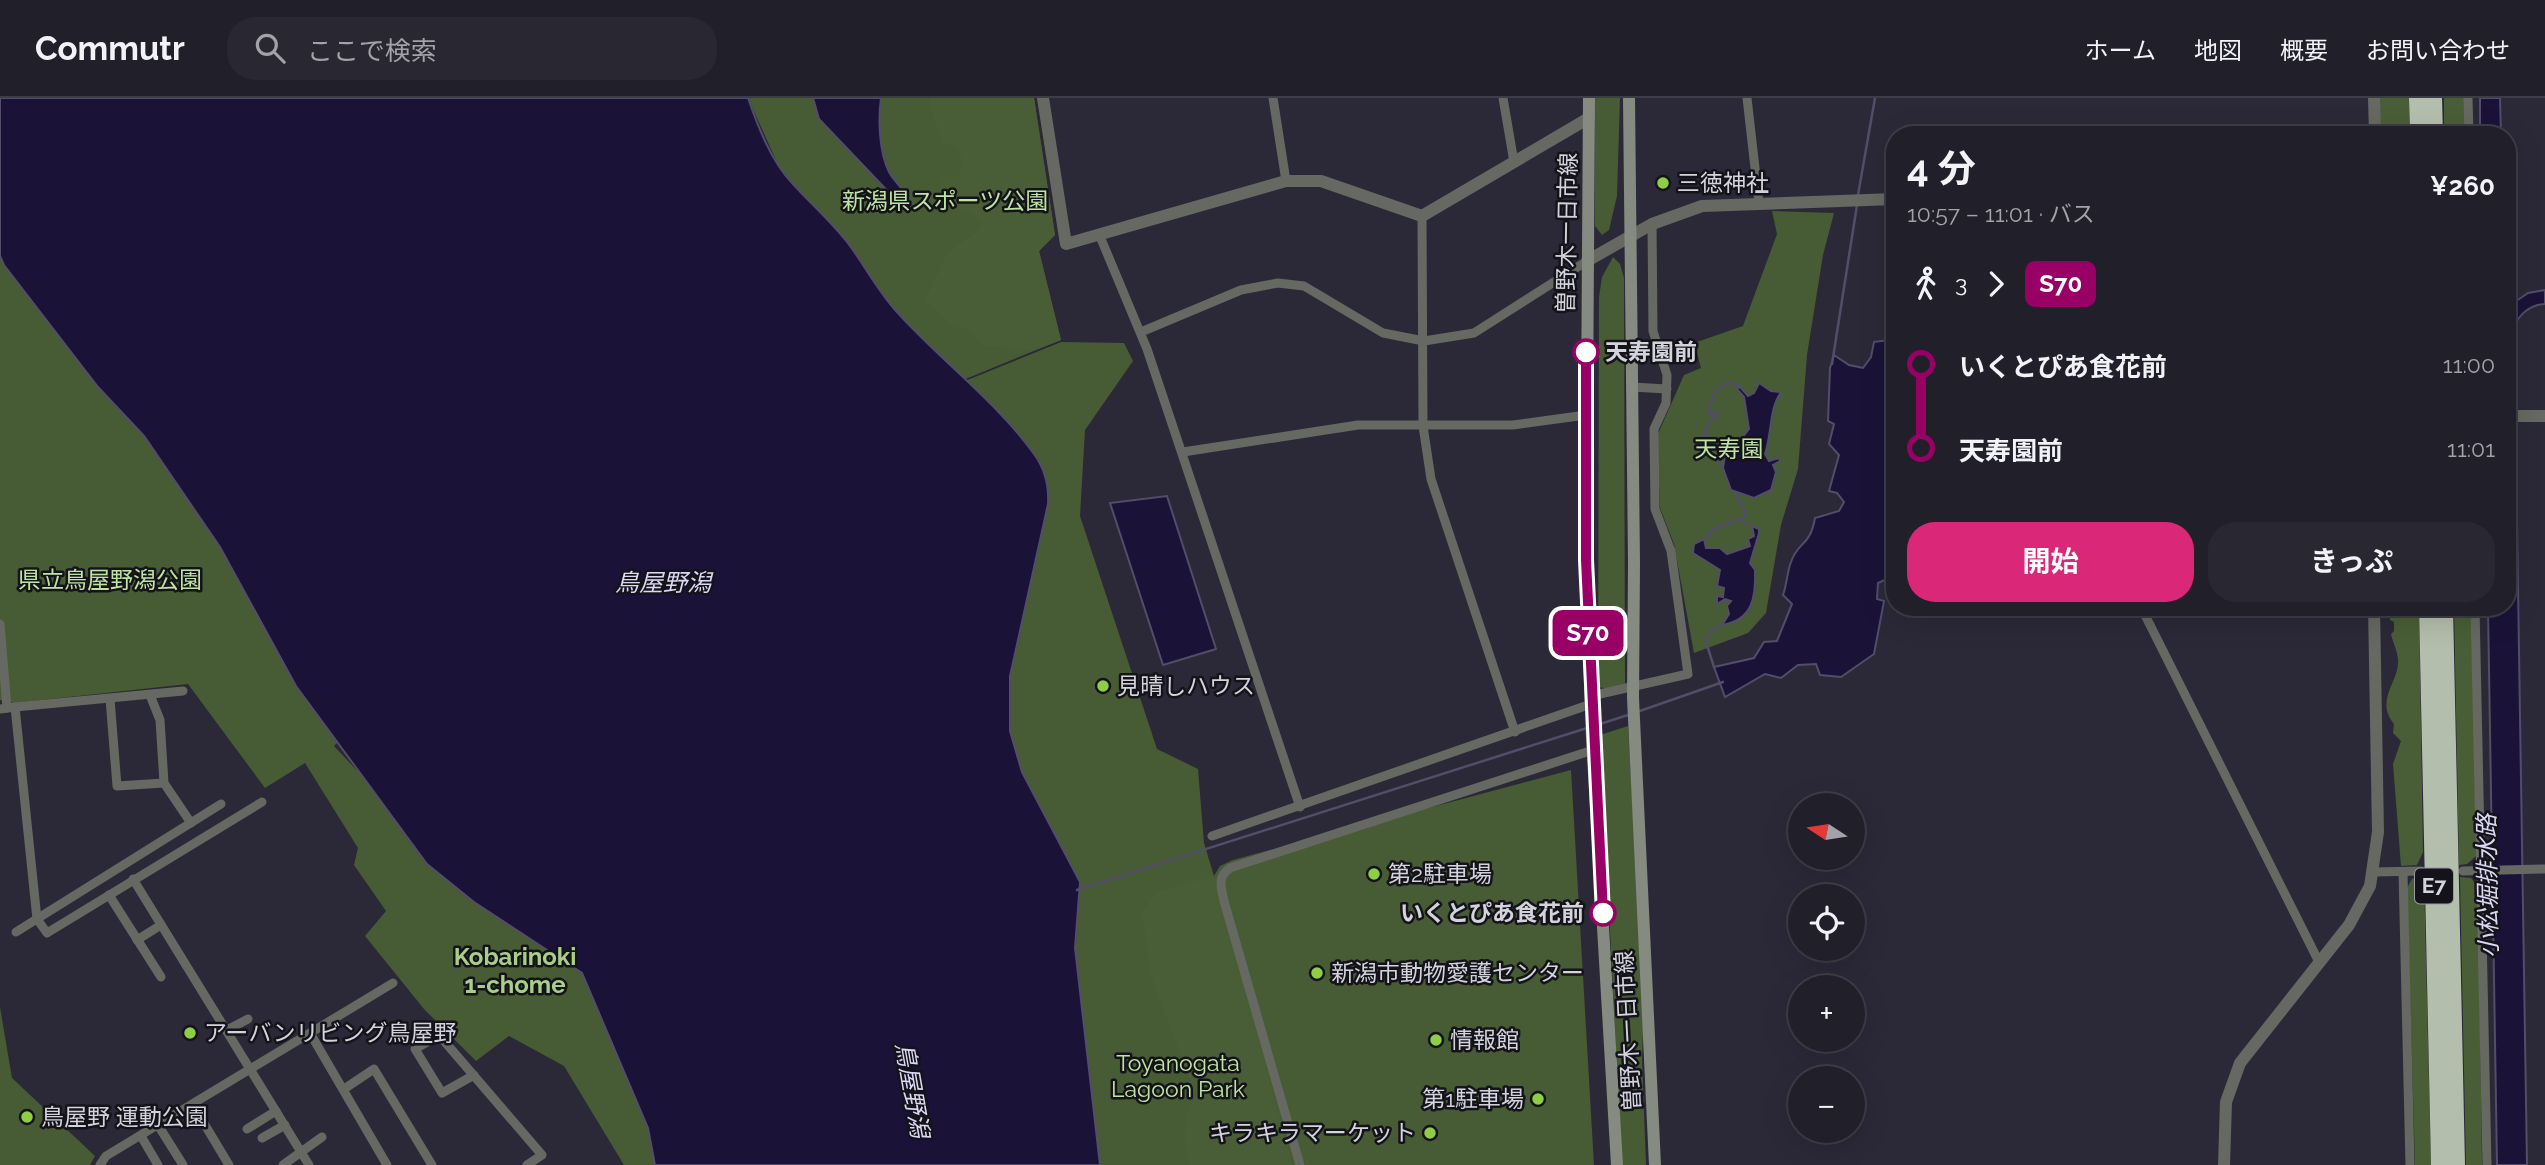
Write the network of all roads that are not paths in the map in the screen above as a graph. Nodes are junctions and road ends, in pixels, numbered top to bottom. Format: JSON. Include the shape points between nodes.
{"nodes":[{"id":1,"x":1043,"y":98,"type":"edge"},
{"id":2,"x":1273,"y":98,"type":"edge"},
{"id":3,"x":1503,"y":98,"type":"edge"},
{"id":4,"x":1589,"y":98,"type":"edge"},
{"id":5,"x":1629,"y":98,"type":"edge"},
{"id":6,"x":1746,"y":98,"type":"edge"},
{"id":7,"x":2374,"y":98,"type":"edge"},
{"id":8,"x":2418,"y":98,"type":"edge"},
{"id":9,"x":2433,"y":98,"type":"edge"},
{"id":10,"x":2468,"y":98,"type":"edge"},
{"id":11,"x":1589,"y":118,"type":"junction"},
{"id":12,"x":2375,"y":126,"type":"edge"},
{"id":13,"x":2419,"y":126,"type":"edge"},
{"id":14,"x":2434,"y":126,"type":"edge"},
{"id":15,"x":2469,"y":126,"type":"edge"},
{"id":16,"x":1514,"y":162,"type":"junction"},
{"id":17,"x":1286,"y":181,"type":"junction"},
{"id":18,"x":1886,"y":199,"type":"edge"},
{"id":19,"x":1759,"y":203,"type":"junction"},
{"id":20,"x":1423,"y":216,"type":"junction"},
{"id":21,"x":1653,"y":224,"type":"junction"},
{"id":22,"x":1099,"y":234,"type":"junction"},
{"id":23,"x":1628,"y":236,"type":"junction"},
{"id":24,"x":1587,"y":261,"type":"junction"},
{"id":25,"x":1141,"y":332,"type":"junction"},
{"id":26,"x":1424,"y":341,"type":"junction"},
{"id":27,"x":1632,"y":387,"type":"junction"},
{"id":28,"x":1667,"y":388,"type":"junction"},
{"id":29,"x":1586,"y":415,"type":"junction"},
{"id":30,"x":2516,"y":416,"type":"edge"},
{"id":31,"x":2545,"y":416,"type":"edge"},
{"id":32,"x":1423,"y":426,"type":"junction"},
{"id":33,"x":1183,"y":452,"type":"junction"},
{"id":34,"x":2146,"y":616,"type":"edge"},
{"id":35,"x":2374,"y":616,"type":"edge"},
{"id":36,"x":2428,"y":616,"type":"edge"},
{"id":37,"x":2444,"y":616,"type":"edge"},
{"id":38,"x":2475,"y":616,"type":"edge"},
{"id":39,"x":0,"y":624,"type":"edge"},
{"id":40,"x":183,"y":691,"type":"dead end"},
{"id":41,"x":1633,"y":693,"type":"junction"},
{"id":42,"x":150,"y":695,"type":"junction"},
{"id":43,"x":110,"y":699,"type":"junction"},
{"id":44,"x":1591,"y":704,"type":"junction"},
{"id":45,"x":7,"y":708,"type":"edge"},
{"id":46,"x":1515,"y":732,"type":"junction"},
{"id":47,"x":1593,"y":745,"type":"junction"},
{"id":48,"x":164,"y":783,"type":"junction"},
{"id":49,"x":262,"y":802,"type":"dead end"},
{"id":50,"x":221,"y":804,"type":"dead end"},
{"id":51,"x":1300,"y":807,"type":"junction"},
{"id":52,"x":191,"y":823,"type":"junction"},
{"id":53,"x":1212,"y":836,"type":"dead end"},
{"id":54,"x":2545,"y":869,"type":"edge"},
{"id":55,"x":2463,"y":871,"type":"dead end"},
{"id":56,"x":2484,"y":871,"type":"junction"},
{"id":57,"x":2403,"y":872,"type":"junction"},
{"id":58,"x":2421,"y":872,"type":"dead end"},
{"id":59,"x":2374,"y":873,"type":"junction"},
{"id":60,"x":132,"y":879,"type":"junction"},
{"id":61,"x":109,"y":895,"type":"junction"},
{"id":62,"x":37,"y":919,"type":"junction"},
{"id":63,"x":161,"y":925,"type":"junction"},
{"id":64,"x":16,"y":932,"type":"dead end"},
{"id":65,"x":137,"y":940,"type":"junction"},
{"id":66,"x":2319,"y":962,"type":"junction"},
{"id":67,"x":161,"y":978,"type":"dead end"},
{"id":68,"x":393,"y":983,"type":"dead end"},
{"id":69,"x":248,"y":1018,"type":"dead end"},
{"id":70,"x":227,"y":1030,"type":"junction"},
{"id":71,"x":310,"y":1033,"type":"junction"},
{"id":72,"x":251,"y":1069,"type":"junction"},
{"id":73,"x":474,"y":1075,"type":"junction"},
{"id":74,"x":344,"y":1089,"type":"junction"},
{"id":75,"x":193,"y":1105,"type":"junction"},
{"id":76,"x":276,"y":1111,"type":"junction"},
{"id":77,"x":158,"y":1125,"type":"junction"},
{"id":78,"x":285,"y":1125,"type":"junction"},
{"id":79,"x":247,"y":1129,"type":"dead end"},
{"id":80,"x":1654,"y":1135,"type":"junction"},
{"id":81,"x":141,"y":1136,"type":"junction"},
{"id":82,"x":322,"y":1137,"type":"dead end"},
{"id":83,"x":262,"y":1138,"type":"dead end"},
{"id":84,"x":301,"y":1152,"type":"junction"},
{"id":85,"x":100,"y":1165,"type":"edge"},
{"id":86,"x":158,"y":1165,"type":"edge"},
{"id":87,"x":183,"y":1165,"type":"edge"},
{"id":88,"x":229,"y":1165,"type":"edge"},
{"id":89,"x":283,"y":1165,"type":"edge"},
{"id":90,"x":309,"y":1165,"type":"edge"},
{"id":91,"x":387,"y":1165,"type":"edge"},
{"id":92,"x":432,"y":1165,"type":"edge"},
{"id":93,"x":527,"y":1165,"type":"edge"},
{"id":94,"x":1300,"y":1165,"type":"edge"},
{"id":95,"x":1617,"y":1165,"type":"edge"},
{"id":96,"x":1649,"y":1165,"type":"edge"},
{"id":97,"x":1655,"y":1165,"type":"edge"},
{"id":98,"x":2224,"y":1165,"type":"edge"},
{"id":99,"x":2410,"y":1165,"type":"edge"},
{"id":100,"x":2440,"y":1165,"type":"edge"},
{"id":101,"x":2456,"y":1165,"type":"edge"},
{"id":102,"x":2487,"y":1165,"type":"edge"}],
"edges":[{"from":1,"to":22,"type":"street","via":[[1066,244]]},
{"from":2,"to":17,"type":"street"},
{"from":3,"to":16,"type":"street"},
{"from":4,"to":11,"type":"main road","name":"曽野木一日市線"},
{"from":5,"to":23,"type":"main road","name":"曽野木一日市線"},
{"from":6,"to":19,"type":"street"},
{"from":7,"to":12,"type":"street"},
{"from":8,"to":13,"type":"highway"},
{"from":9,"to":14,"type":"highway"},
{"from":10,"to":15,"type":"street"},
{"from":11,"to":16,"type":"street"},
{"from":11,"to":24,"type":"main road","name":"曽野木一日市線"},
{"from":16,"to":20,"type":"street"},
{"from":17,"to":20,"type":"street","via":[[1321,181]]},
{"from":17,"to":22,"type":"street"},
{"from":18,"to":19,"type":"street"},
{"from":19,"to":21,"type":"street","via":[[1702,206]]},
{"from":20,"to":26,"type":"street"},
{"from":21,"to":23,"type":"street"},
{"from":21,"to":28,"type":"street","via":[[1653,331]]},
{"from":22,"to":25,"type":"street"},
{"from":23,"to":24,"type":"street"},
{"from":23,"to":27,"type":"main road","name":"曽野木一日市線"},
{"from":24,"to":26,"type":"street","via":[[1474,334]]},
{"from":24,"to":29,"type":"main road","name":"曽野木一日市線"},
{"from":25,"to":26,"type":"street","via":[[1241,290],[1278,283],[1304,286],[1383,333]]},
{"from":25,"to":33,"type":"street"},
{"from":26,"to":32,"type":"street"},
{"from":27,"to":28,"type":"street"},
{"from":27,"to":41,"type":"main road","name":"曽野木一日市線"},
{"from":28,"to":41,"type":"street","via":[[1666,403],[1654,429],[1655,509],[1671,551],[1688,674]]},
{"from":29,"to":32,"type":"street","via":[[1513,425]]},
{"from":29,"to":44,"type":"main road","name":"曽野木一日市線"},
{"from":30,"to":31,"type":"street"},
{"from":32,"to":33,"type":"street","via":[[1358,425]]},
{"from":32,"to":46,"type":"street","via":[[1431,478]]},
{"from":33,"to":51,"type":"street"},
{"from":34,"to":66,"type":"street"},
{"from":35,"to":59,"type":"street","via":[[2378,832]]},
{"from":36,"to":100,"type":"highway","number":"E7"},
{"from":37,"to":101,"type":"highway","number":"E7"},
{"from":38,"to":56,"type":"street"},
{"from":39,"to":45,"type":"street"},
{"from":40,"to":42,"type":"street"},
{"from":41,"to":44,"type":"street"},
{"from":41,"to":80,"type":"main road","name":"曽野木一日市線"},
{"from":42,"to":43,"type":"street"},
{"from":42,"to":48,"type":"street","via":[[160,720]]},
{"from":43,"to":45,"type":"street"},
{"from":43,"to":48,"type":"street","via":[[117,786]]},
{"from":44,"to":46,"type":"street"},
{"from":44,"to":47,"type":"main road","name":"曽野木一日市線"},
{"from":45,"to":62,"type":"street"},
{"from":46,"to":51,"type":"street"},
{"from":47,"to":94,"type":"street","via":[[1223,873],[1224,901]]},
{"from":47,"to":95,"type":"main road","name":"曽野木一日市線"},
{"from":48,"to":52,"type":"street"},
{"from":49,"to":60,"type":"street"},
{"from":50,"to":52,"type":"street"},
{"from":51,"to":53,"type":"street"},
{"from":52,"to":62,"type":"street"},
{"from":54,"to":56,"type":"street"},
{"from":55,"to":56,"type":"street"},
{"from":56,"to":102,"type":"street"},
{"from":57,"to":58,"type":"street"},
{"from":57,"to":59,"type":"street"},
{"from":57,"to":99,"type":"street"},
{"from":59,"to":66,"type":"street","via":[[2361,906]]},
{"from":60,"to":61,"type":"street"},
{"from":60,"to":63,"type":"street"},
{"from":61,"to":62,"type":"street","via":[[47,933]]},
{"from":61,"to":65,"type":"street"},
{"from":62,"to":64,"type":"street"},
{"from":63,"to":65,"type":"street"},
{"from":63,"to":70,"type":"street"},
{"from":65,"to":67,"type":"street"},
{"from":66,"to":98,"type":"street","via":[[2241,1063],[2226,1102]]},
{"from":68,"to":71,"type":"street"},
{"from":69,"to":70,"type":"street"},
{"from":70,"to":72,"type":"street"},
{"from":71,"to":72,"type":"street"},
{"from":71,"to":74,"type":"street"},
{"from":72,"to":75,"type":"street"},
{"from":72,"to":76,"type":"street"},
{"from":73,"to":73,"type":"street","via":[[439,1035],[415,1049],[442,1093]]},
{"from":73,"to":93,"type":"street","via":[[542,1155]]},
{"from":74,"to":91,"type":"street"},
{"from":74,"to":92,"type":"street","via":[[374,1069]]},
{"from":75,"to":77,"type":"street"},
{"from":75,"to":88,"type":"street"},
{"from":76,"to":78,"type":"street"},
{"from":76,"to":79,"type":"street"},
{"from":77,"to":81,"type":"street"},
{"from":77,"to":87,"type":"street"},
{"from":78,"to":83,"type":"street"},
{"from":78,"to":84,"type":"street"},
{"from":80,"to":96,"type":"main road"},
{"from":80,"to":97,"type":"main road","name":"曽野木一日市線"},
{"from":81,"to":85,"type":"street","via":[[106,1156]]},
{"from":81,"to":86,"type":"street"},
{"from":82,"to":84,"type":"street"},
{"from":84,"to":89,"type":"street"},
{"from":84,"to":90,"type":"street"}]}
